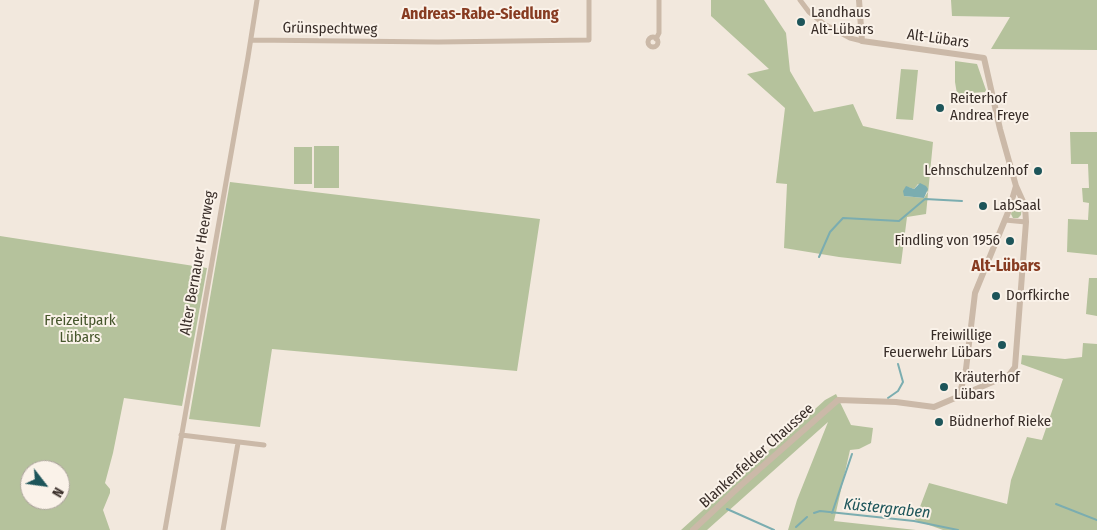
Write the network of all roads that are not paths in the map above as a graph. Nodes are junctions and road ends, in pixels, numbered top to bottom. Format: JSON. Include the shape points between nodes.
{"nodes":[{"id":1,"x":256,"y":0,"type":"edge"},
{"id":2,"x":588,"y":0,"type":"edge"},
{"id":3,"x":659,"y":0,"type":"edge"},
{"id":4,"x":800,"y":0,"type":"edge"},
{"id":5,"x":859,"y":0,"type":"edge"},
{"id":6,"x":656,"y":39,"type":"dead end"},
{"id":7,"x":251,"y":40,"type":"junction"},
{"id":8,"x":862,"y":41,"type":"junction"},
{"id":9,"x":1016,"y":186,"type":"junction"},
{"id":10,"x":1005,"y":220,"type":"junction"},
{"id":11,"x":1026,"y":222,"type":"junction"},
{"id":12,"x":959,"y":397,"type":"junction"},
{"id":13,"x":838,"y":400,"type":"joint"},
{"id":14,"x":181,"y":435,"type":"junction"},
{"id":15,"x":238,"y":443,"type":"junction"},
{"id":16,"x":264,"y":445,"type":"dead end"},
{"id":17,"x":165,"y":530,"type":"edge"},
{"id":18,"x":223,"y":530,"type":"edge"},
{"id":19,"x":693,"y":530,"type":"edge"}],
"edges":[{"from":1,"to":7,"type":"street","name":"Alter Bernauer Heerweg"},
{"from":2,"to":7,"type":"street","name":"Grünspechtweg","via":[[589,40]]},
{"from":3,"to":6,"type":"street","via":[[659,33]]},
{"from":4,"to":8,"type":"street","name":"Alt-Lübars","via":[[826,25],[844,36]]},
{"from":5,"to":8,"type":"street"},
{"from":7,"to":14,"type":"street","name":"Alter Bernauer Heerweg"},
{"from":8,"to":9,"type":"street","name":"Alt-Lübars","via":[[984,58]]},
{"from":9,"to":10,"type":"street"},
{"from":9,"to":11,"type":"street","name":"Alt-Lübars","via":[[1025,206]]},
{"from":10,"to":11,"type":"street"},
{"from":10,"to":12,"type":"street","via":[[975,293],[966,368]]},
{"from":11,"to":12,"type":"street","name":"Alt-Lübars","via":[[1015,367],[1009,374]]},
{"from":12,"to":13,"type":"street","name":"Alt-Lübars","via":[[934,407]]},
{"from":13,"to":19,"type":"street","name":"Blankenfelder Chaussee"},
{"from":14,"to":15,"type":"street"},
{"from":14,"to":17,"type":"street","name":"Alter Bernauer Heerweg"},
{"from":15,"to":16,"type":"street"},
{"from":15,"to":18,"type":"street"}]}
